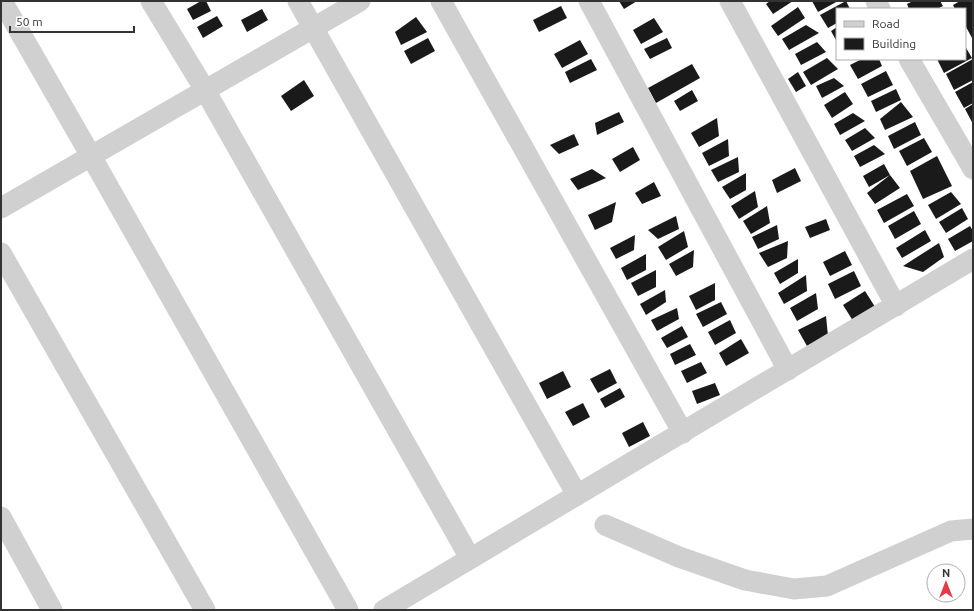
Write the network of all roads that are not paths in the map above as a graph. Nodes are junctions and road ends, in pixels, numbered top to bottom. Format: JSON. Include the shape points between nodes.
{"nodes":[{"id":1,"x":2,"y":1,"type":"edge"},
{"id":2,"x":151,"y":1,"type":"edge"},
{"id":3,"x":298,"y":1,"type":"edge"},
{"id":4,"x":360,"y":1,"type":"edge"},
{"id":5,"x":442,"y":1,"type":"edge"},
{"id":6,"x":589,"y":1,"type":"edge"},
{"id":7,"x":730,"y":1,"type":"edge"},
{"id":8,"x":313,"y":28,"type":"junction"},
{"id":9,"x":911,"y":60,"type":"edge"},
{"id":10,"x":205,"y":90,"type":"junction"},
{"id":11,"x":92,"y":156,"type":"junction"},
{"id":12,"x":973,"y":169,"type":"edge"},
{"id":13,"x":1,"y":208,"type":"edge"},
{"id":14,"x":1,"y":253,"type":"edge"},
{"id":15,"x":973,"y":259,"type":"edge"},
{"id":16,"x":896,"y":306,"type":"junction"},
{"id":17,"x":788,"y":370,"type":"junction"},
{"id":18,"x":683,"y":433,"type":"junction"},
{"id":19,"x":577,"y":495,"type":"junction"},
{"id":20,"x":1,"y":517,"type":"edge"},
{"id":21,"x":605,"y":525,"type":"dead end"},
{"id":22,"x":973,"y":529,"type":"edge"},
{"id":23,"x":470,"y":558,"type":"junction"},
{"id":24,"x":52,"y":610,"type":"edge"},
{"id":25,"x":205,"y":610,"type":"edge"},
{"id":26,"x":348,"y":610,"type":"edge"},
{"id":27,"x":384,"y":610,"type":"edge"}],
"edges":[{"from":1,"to":11,"type":"street"},
{"from":2,"to":10,"type":"street"},
{"from":3,"to":8,"type":"street"},
{"from":4,"to":8,"type":"street"},
{"from":5,"to":18,"type":"street"},
{"from":6,"to":17,"type":"street"},
{"from":7,"to":16,"type":"street"},
{"from":8,"to":10,"type":"street"},
{"from":8,"to":19,"type":"street"},
{"from":9,"to":12,"type":"street"},
{"from":10,"to":11,"type":"street"},
{"from":10,"to":23,"type":"street"},
{"from":11,"to":13,"type":"street"},
{"from":11,"to":26,"type":"street"},
{"from":14,"to":25,"type":"street"},
{"from":15,"to":16,"type":"street"},
{"from":16,"to":17,"type":"street"},
{"from":17,"to":18,"type":"street"},
{"from":18,"to":19,"type":"street"},
{"from":19,"to":23,"type":"street"},
{"from":20,"to":24,"type":"street"},
{"from":21,"to":22,"type":"street","via":[[679,557],[745,580],[794,589],[827,586],[951,531]]},
{"from":23,"to":27,"type":"street"}]}
